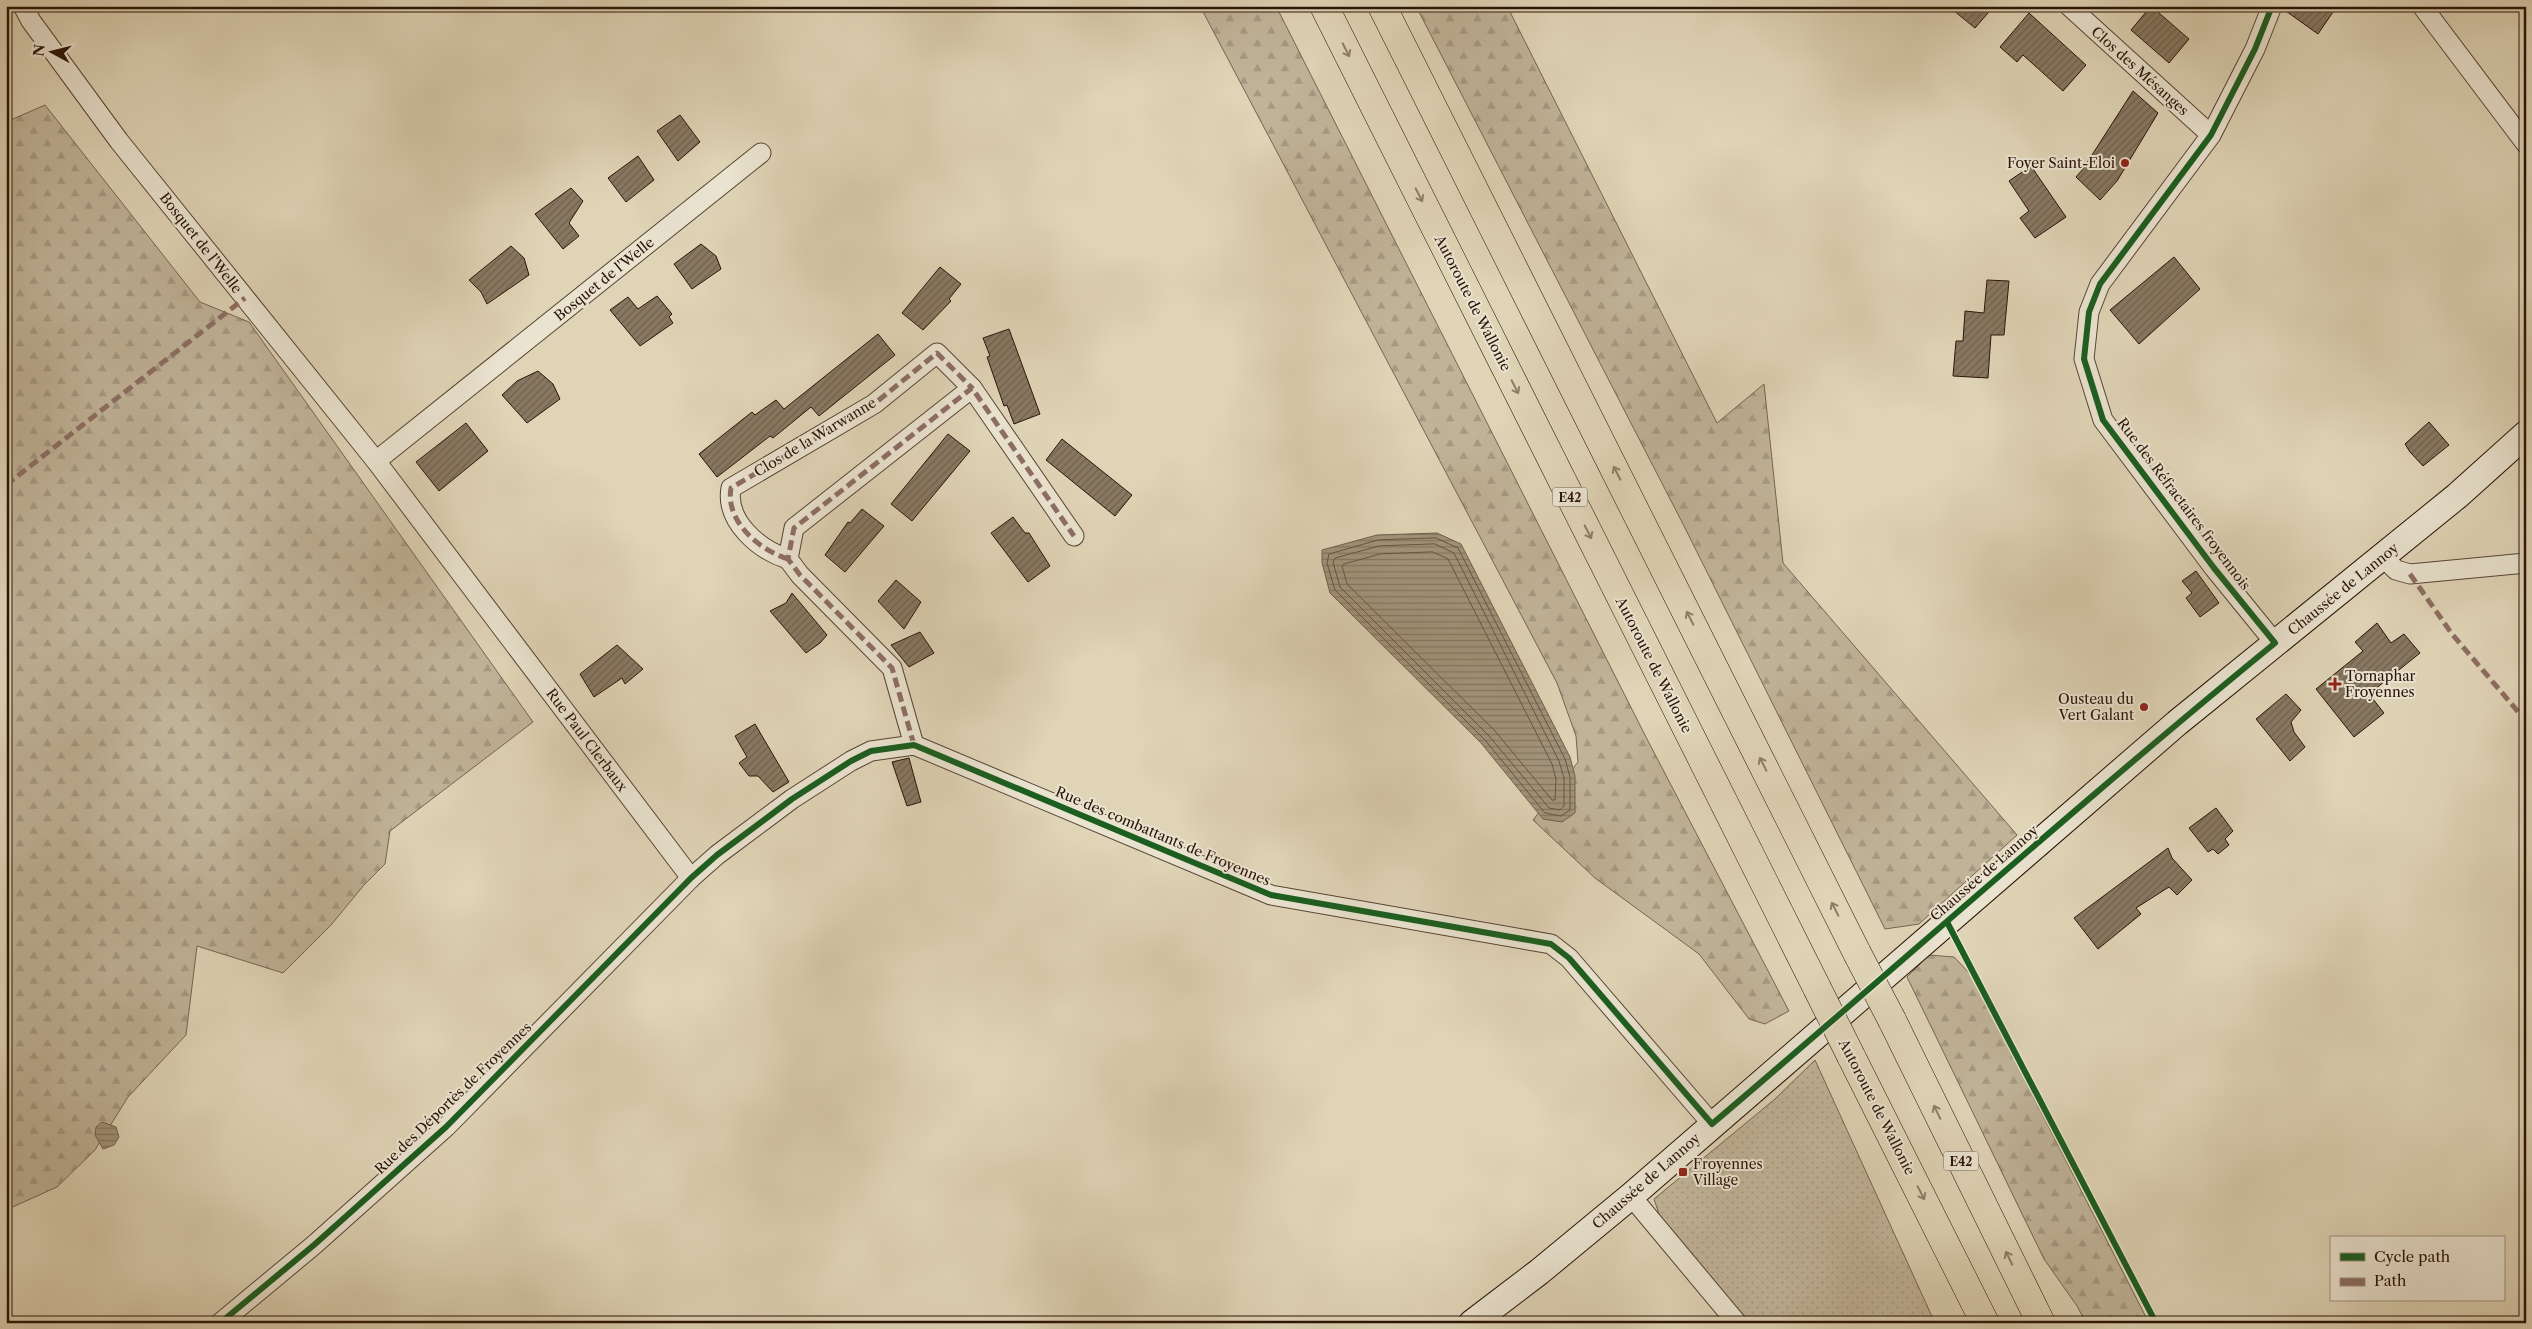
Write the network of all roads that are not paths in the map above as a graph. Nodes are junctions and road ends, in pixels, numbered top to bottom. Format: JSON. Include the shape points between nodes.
{"nodes":[{"id":1,"x":1324,"y":6,"type":"edge"},
{"id":2,"x":1382,"y":6,"type":"edge"},
{"id":3,"x":2069,"y":6,"type":"edge"},
{"id":4,"x":2272,"y":6,"type":"edge"},
{"id":5,"x":2422,"y":6,"type":"edge"},
{"id":6,"x":27,"y":14,"type":"edge"},
{"id":7,"x":2211,"y":135,"type":"junction"},
{"id":8,"x":2526,"y":144,"type":"edge"},
{"id":9,"x":761,"y":153,"type":"dead end"},
{"id":10,"x":972,"y":388,"type":"junction"},
{"id":11,"x":2526,"y":434,"type":"edge"},
{"id":12,"x":376,"y":461,"type":"junction"},
{"id":13,"x":1074,"y":536,"type":"dead end"},
{"id":14,"x":2383,"y":557,"type":"junction"},
{"id":15,"x":788,"y":559,"type":"junction"},
{"id":16,"x":2526,"y":563,"type":"edge"},
{"id":17,"x":483,"y":602,"type":"joint"},
{"id":18,"x":2275,"y":643,"type":"junction"},
{"id":19,"x":914,"y":746,"type":"junction"},
{"id":20,"x":691,"y":878,"type":"junction"},
{"id":21,"x":1712,"y":1124,"type":"junction"},
{"id":22,"x":1631,"y":1196,"type":"junction"},
{"id":23,"x":220,"y":1323,"type":"edge"},
{"id":24,"x":1472,"y":1323,"type":"edge"},
{"id":25,"x":1737,"y":1323,"type":"edge"},
{"id":26,"x":1985,"y":1323,"type":"edge"},
{"id":27,"x":2041,"y":1323,"type":"edge"}],
"edges":[{"from":1,"to":26,"type":"highway","name":"Autoroute de Wallonie","number":"E42","one_way":true,"bridge":true},
{"from":27,"to":2,"type":"highway","number":"E42","one_way":true,"bridge":true},
{"from":3,"to":7,"type":"street","name":"Clos des Mésanges"},
{"from":4,"to":7,"type":"street","name":"Rue des Réfractaires froyennois","via":[[2256,49]]},
{"from":5,"to":8,"type":"street"},
{"from":6,"to":12,"type":"street","name":"Bosquet de l'Welle","via":[[125,148]]},
{"from":7,"to":18,"type":"street","name":"Rue des Réfractaires froyennois","via":[[2100,284],[2089,312],[2084,359],[2103,420]]},
{"from":9,"to":12,"type":"street","name":"Bosquet de l'Welle"},
{"from":10,"to":13,"type":"street","name":"Clos de la Warwanne"},
{"from":10,"to":15,"type":"street","via":[[794,528]]},
{"from":10,"to":15,"type":"street","name":"Clos de la Warwanne","via":[[937,353],[874,404],[731,488],[729,500],[750,538],[772,554]]},
{"from":11,"to":14,"type":"main road","name":"Chaussée de Lannoy"},
{"from":12,"to":17,"type":"street","name":"Bosquet de l'Welle"},
{"from":14,"to":16,"type":"street","via":[[2396,570],[2410,574]]},
{"from":14,"to":18,"type":"main road","name":"Chaussée de Lannoy"},
{"from":15,"to":19,"type":"street","name":"Clos de la Warwanne","via":[[892,668]]},
{"from":17,"to":20,"type":"street","name":"Rue Paul Clerbaux"},
{"from":18,"to":21,"type":"main road","name":"Chaussée de Lannoy","via":[[2124,768]]},
{"from":19,"to":20,"type":"street","name":"Rue des combattants de Froyennes","via":[[871,750],[851,760],[792,799]]},
{"from":19,"to":21,"type":"street","name":"Rue des combattants de Froyennes","via":[[1270,895],[1551,944],[1569,958]]},
{"from":20,"to":23,"type":"street","name":"Rue des Déportès de Froyennes","via":[[446,1127],[314,1245]]},
{"from":21,"to":22,"type":"main road","name":"Chaussée de Lannoy"},
{"from":22,"to":24,"type":"main road","name":"Chaussée de Lannoy","via":[[1540,1272]]},
{"from":22,"to":25,"type":"street"}]}
